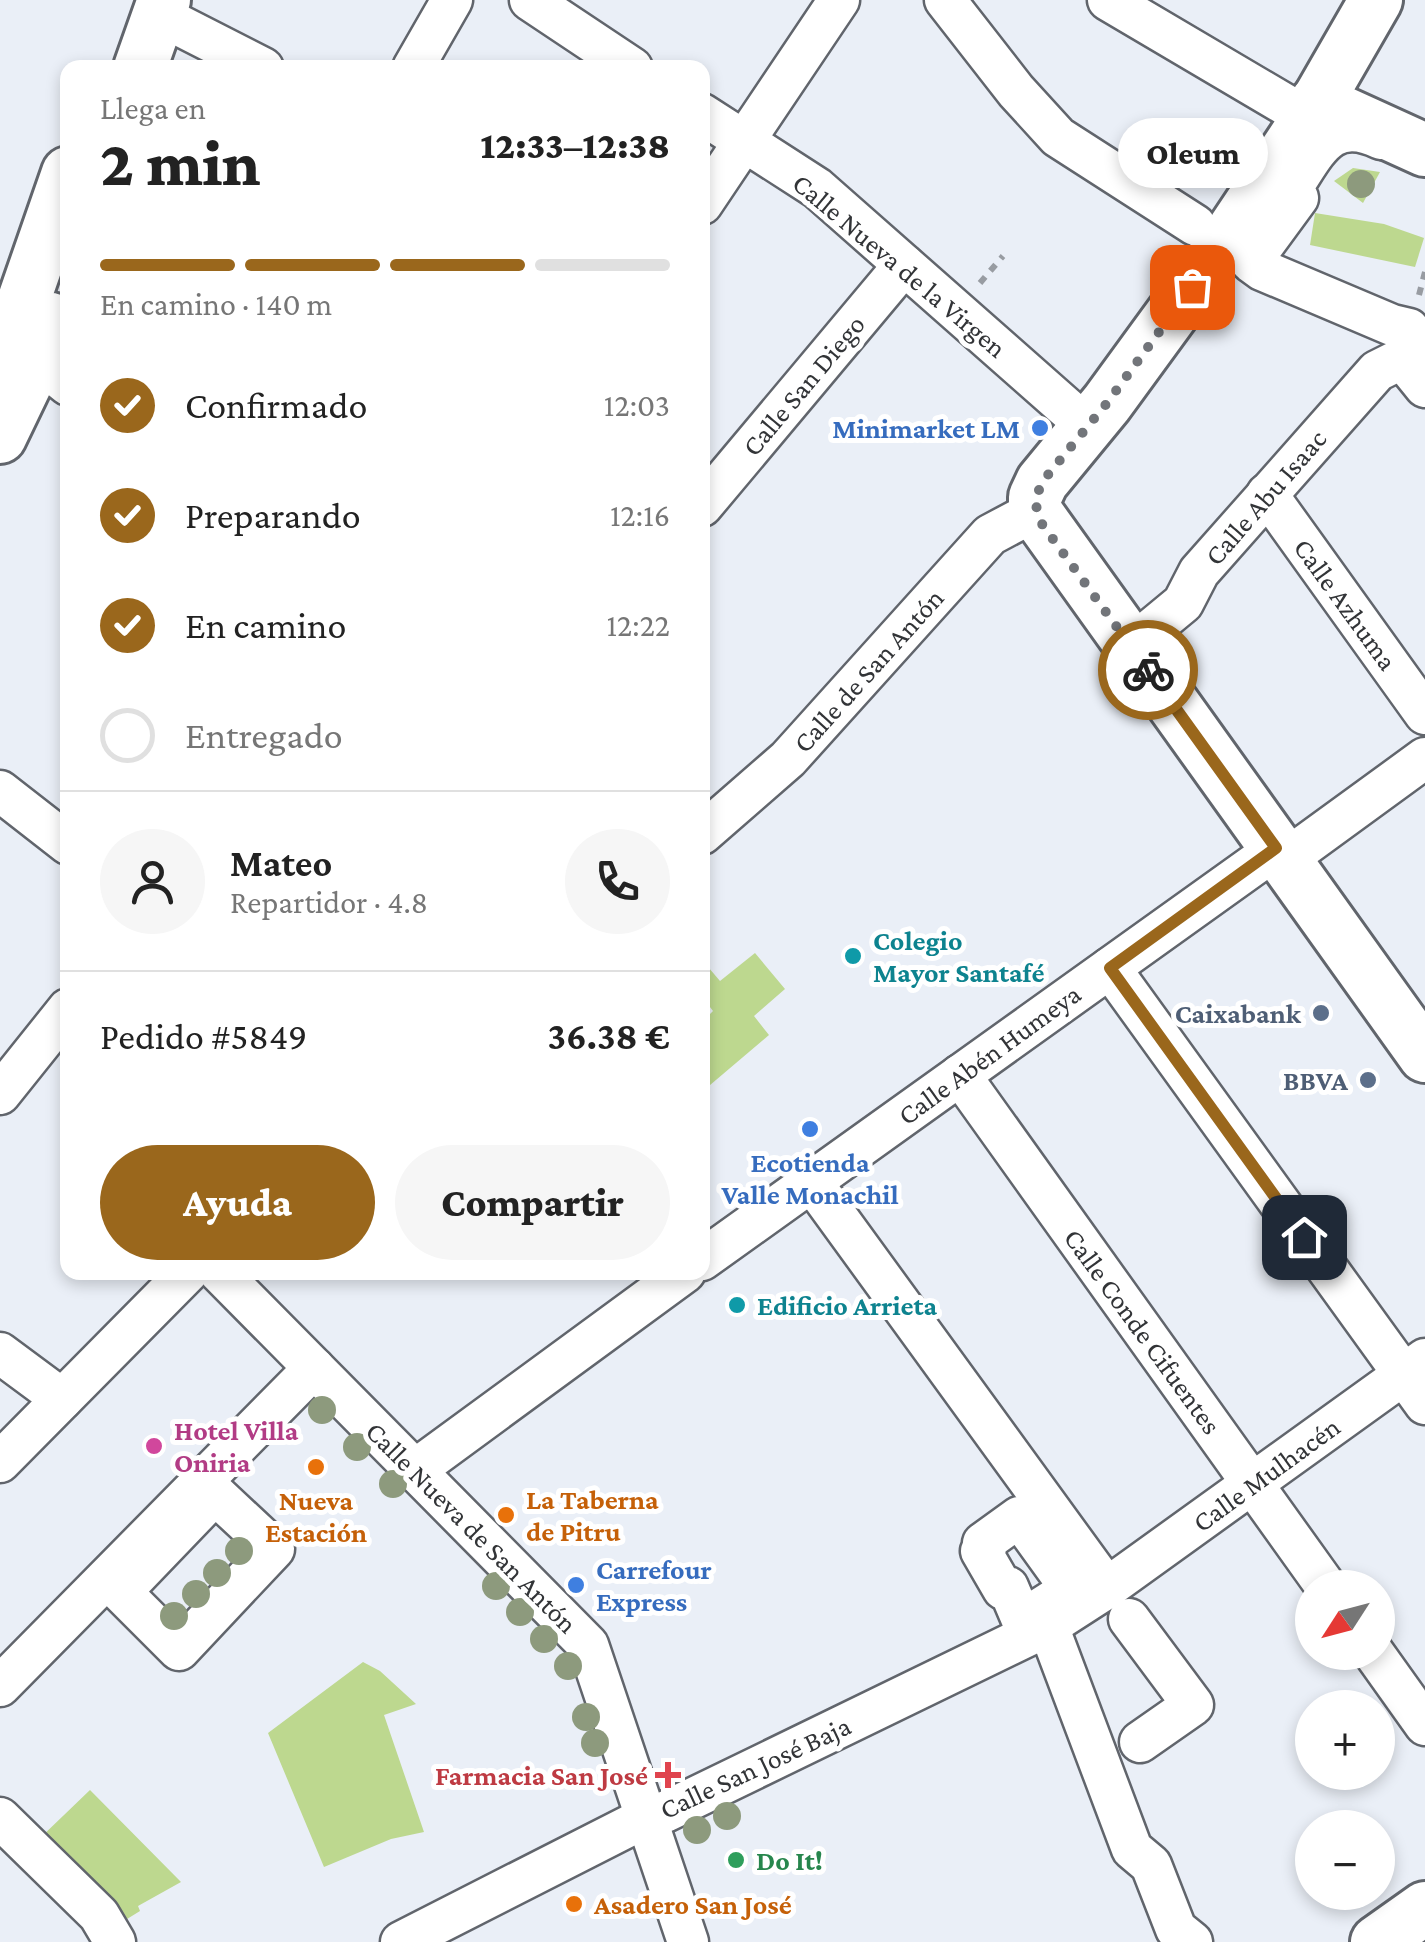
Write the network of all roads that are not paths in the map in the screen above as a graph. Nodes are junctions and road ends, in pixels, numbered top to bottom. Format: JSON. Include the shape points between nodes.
{"nodes":[{"id":1,"x":452,"y":0,"type":"edge"},
{"id":2,"x":530,"y":0,"type":"edge"},
{"id":3,"x":840,"y":0,"type":"edge"},
{"id":4,"x":945,"y":0,"type":"edge"},
{"id":5,"x":1108,"y":0,"type":"edge"},
{"id":6,"x":1376,"y":0,"type":"edge"},
{"id":7,"x":150,"y":5,"type":"edge"},
{"id":8,"x":110,"y":60,"type":"edge"},
{"id":9,"x":141,"y":60,"type":"edge"},
{"id":10,"x":249,"y":60,"type":"edge"},
{"id":11,"x":418,"y":60,"type":"edge"},
{"id":12,"x":620,"y":60,"type":"edge"},
{"id":13,"x":1312,"y":110,"type":"junction"},
{"id":14,"x":710,"y":119,"type":"edge"},
{"id":15,"x":744,"y":141,"type":"junction"},
{"id":16,"x":1425,"y":150,"type":"edge"},
{"id":17,"x":1425,"y":161,"type":"edge"},
{"id":18,"x":710,"y":192,"type":"edge"},
{"id":19,"x":60,"y":196,"type":"edge"},
{"id":20,"x":1194,"y":224,"type":"dead end"},
{"id":21,"x":904,"y":264,"type":"junction"},
{"id":22,"x":60,"y":296,"type":"edge"},
{"id":23,"x":35,"y":368,"type":"edge"},
{"id":24,"x":1419,"y":368,"type":"edge"},
{"id":25,"x":1088,"y":428,"type":"junction"},
{"id":26,"x":0,"y":437,"type":"edge"},
{"id":27,"x":1267,"y":494,"type":"junction"},
{"id":28,"x":710,"y":496,"type":"edge"},
{"id":29,"x":1035,"y":511,"type":"junction"},
{"id":30,"x":1131,"y":646,"type":"junction"},
{"id":31,"x":1425,"y":714,"type":"edge"},
{"id":32,"x":1425,"y":758,"type":"edge"},
{"id":33,"x":0,"y":790,"type":"edge"},
{"id":34,"x":710,"y":827,"type":"edge"},
{"id":35,"x":60,"y":838,"type":"edge"},
{"id":36,"x":1280,"y":854,"type":"junction"},
{"id":37,"x":1110,"y":968,"type":"junction"},
{"id":38,"x":60,"y":1019,"type":"edge"},
{"id":39,"x":1425,"y":1056,"type":"edge"},
{"id":40,"x":960,"y":1075,"type":"junction"},
{"id":41,"x":0,"y":1094,"type":"edge"},
{"id":42,"x":811,"y":1181,"type":"junction"},
{"id":43,"x":710,"y":1254,"type":"edge"},
{"id":44,"x":180,"y":1280,"type":"edge"},
{"id":45,"x":227,"y":1280,"type":"edge"},
{"id":46,"x":674,"y":1280,"type":"edge"},
{"id":47,"x":0,"y":1353,"type":"edge"},
{"id":48,"x":314,"y":1368,"type":"junction"},
{"id":49,"x":1418,"y":1379,"type":"edge"},
{"id":50,"x":62,"y":1398,"type":"junction"},
{"id":51,"x":0,"y":1462,"type":"edge"},
{"id":52,"x":415,"y":1470,"type":"junction"},
{"id":53,"x":1252,"y":1484,"type":"junction"},
{"id":54,"x":1314,"y":1570,"type":"edge"},
{"id":55,"x":1118,"y":1604,"type":"junction"},
{"id":56,"x":1036,"y":1623,"type":"junction"},
{"id":57,"x":1387,"y":1670,"type":"edge"},
{"id":58,"x":0,"y":1686,"type":"edge"},
{"id":59,"x":1425,"y":1725,"type":"edge"},
{"id":60,"x":1140,"y":1742,"type":"dead end"},
{"id":61,"x":0,"y":1818,"type":"edge"},
{"id":62,"x":647,"y":1818,"type":"junction"},
{"id":63,"x":1425,"y":1908,"type":"edge"},
{"id":64,"x":1169,"y":1938,"type":"edge"},
{"id":65,"x":115,"y":1942,"type":"edge"},
{"id":66,"x":401,"y":1942,"type":"edge"},
{"id":67,"x":688,"y":1942,"type":"edge"},
{"id":68,"x":1377,"y":1942,"type":"edge"}],
"edges":[{"from":1,"to":11,"type":"street"},
{"from":2,"to":12,"type":"street"},
{"from":3,"to":15,"type":"street"},
{"from":4,"to":20,"type":"street","via":[[1058,137]]},
{"from":5,"to":13,"type":"street"},
{"from":6,"to":13,"type":"main road"},
{"from":7,"to":8,"type":"main road"},
{"from":7,"to":9,"type":"main road"},
{"from":7,"to":10,"type":"street"},
{"from":13,"to":16,"type":"main road"},
{"from":13,"to":25,"type":"main road"},
{"from":14,"to":15,"type":"street","name":"Calle Nueva de la Virgen"},
{"from":15,"to":18,"type":"street"},
{"from":15,"to":21,"type":"street","name":"Calle Nueva de la Virgen","via":[[817,188]]},
{"from":17,"to":24,"type":"street","via":[[1361,129],[1329,138],[1290,191],[1298,198],[1252,262],[1409,329]]},
{"from":19,"to":23,"type":"main road","via":[[19,314]]},
{"from":21,"to":25,"type":"street","name":"Calle Nueva de la Virgen"},
{"from":21,"to":28,"type":"street","name":"Calle San Diego"},
{"from":22,"to":23,"type":"main road"},
{"from":23,"to":26,"type":"main road"},
{"from":24,"to":27,"type":"street","name":"Calle Abu Isaac","via":[[1395,362],[1376,370]]},
{"from":25,"to":29,"type":"main road","via":[[1042,482]]},
{"from":27,"to":30,"type":"street","name":"Calle Abu Isaac","via":[[1199,572],[1183,603]]},
{"from":27,"to":31,"type":"street","name":"Calle Azhuma"},
{"from":29,"to":30,"type":"main road"},
{"from":29,"to":34,"type":"street","name":"Calle de San Antón","via":[[990,535],[788,759]]},
{"from":30,"to":36,"type":"main road"},
{"from":32,"to":36,"type":"street","name":"Calle Abén Humeya"},
{"from":33,"to":35,"type":"street"},
{"from":36,"to":37,"type":"street","name":"Calle Abén Humeya"},
{"from":36,"to":39,"type":"main road"},
{"from":37,"to":40,"type":"street","name":"Calle Abén Humeya"},
{"from":37,"to":49,"type":"street"},
{"from":38,"to":41,"type":"street"},
{"from":40,"to":42,"type":"street","name":"Calle Abén Humeya"},
{"from":40,"to":53,"type":"street","name":"Calle Conde Cifuentes"},
{"from":42,"to":43,"type":"street","name":"Calle Abén Humeya"},
{"from":42,"to":55,"type":"street"},
{"from":44,"to":50,"type":"street"},
{"from":45,"to":48,"type":"street","name":"Calle Nueva de San Antón"},
{"from":46,"to":52,"type":"street"},
{"from":47,"to":50,"type":"street"},
{"from":48,"to":52,"type":"street","name":"Calle Nueva de San Antón"},
{"from":48,"to":58,"type":"street"},
{"from":49,"to":53,"type":"street","name":"Calle Mulhacén"},
{"from":50,"to":51,"type":"street"},
{"from":52,"to":62,"type":"street","name":"Calle Nueva de San Antón","via":[[588,1644]]},
{"from":53,"to":54,"type":"street","name":"Calle Conde Cifuentes"},
{"from":53,"to":55,"type":"street","name":"Calle Mulhacén"},
{"from":55,"to":56,"type":"street","name":"Calle San José Baja"},
{"from":55,"to":60,"type":"street","via":[[1193,1705]]},
{"from":56,"to":62,"type":"street","name":"Calle San José Baja"},
{"from":56,"to":64,"type":"street","via":[[1132,1849],[1151,1865]]},
{"from":57,"to":59,"type":"street"},
{"from":61,"to":65,"type":"street","via":[[99,1915]]},
{"from":62,"to":66,"type":"street","name":"Calle San José Baja"},
{"from":62,"to":67,"type":"street","name":"Calle Nueva de San Antón"},
{"from":63,"to":68,"type":"main road"}]}
